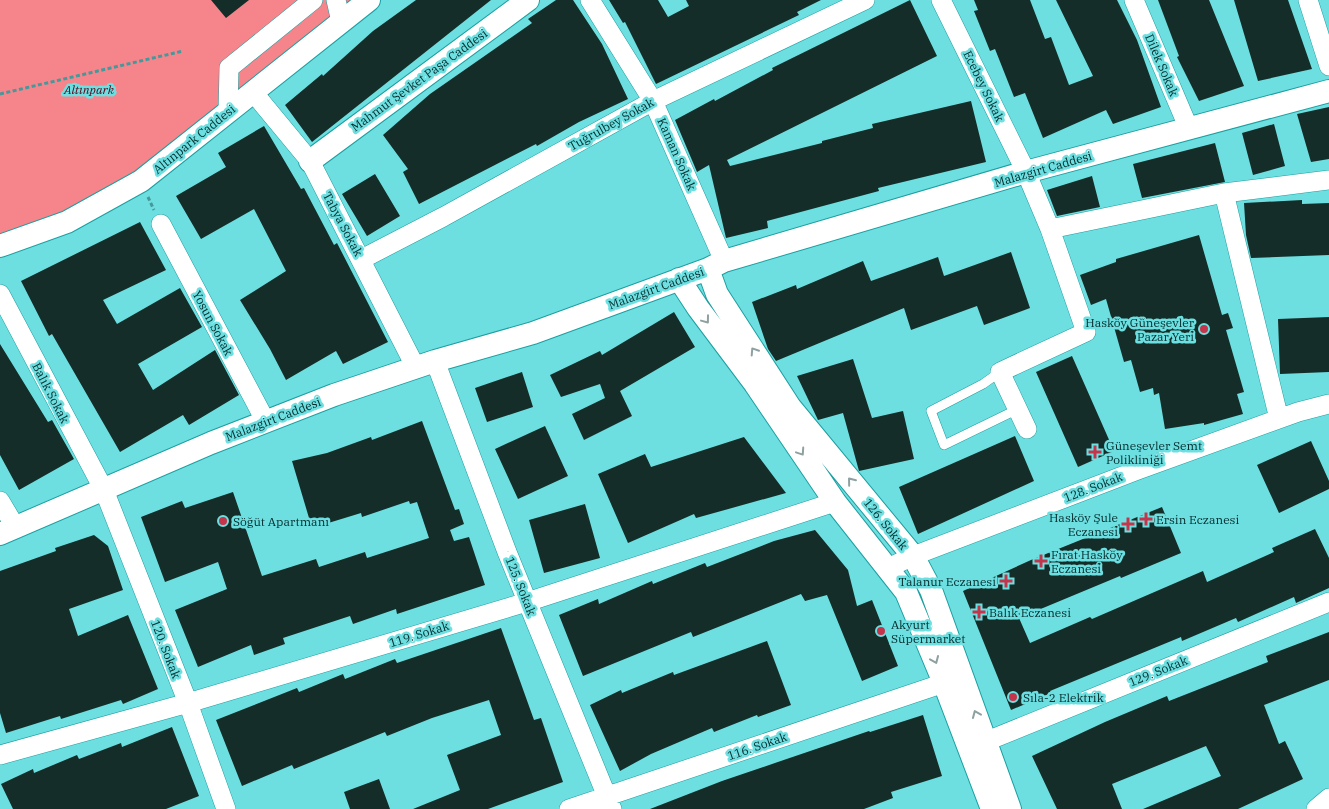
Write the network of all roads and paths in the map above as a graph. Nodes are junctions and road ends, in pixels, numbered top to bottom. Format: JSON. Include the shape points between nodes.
{"nodes":[{"id":1,"x":313,"y":0,"type":"edge"},
{"id":2,"x":336,"y":0,"type":"edge"},
{"id":3,"x":369,"y":0,"type":"edge"},
{"id":4,"x":528,"y":0,"type":"edge"},
{"id":5,"x":590,"y":0,"type":"edge"},
{"id":6,"x":865,"y":0,"type":"edge"},
{"id":7,"x":941,"y":0,"type":"edge"},
{"id":8,"x":1134,"y":0,"type":"edge"},
{"id":9,"x":1308,"y":0,"type":"edge"},
{"id":10,"x":341,"y":22,"type":"junction"},
{"id":11,"x":184,"y":51,"type":"dead end"},
{"id":12,"x":1329,"y":66,"type":"edge"},
{"id":13,"x":1329,"y":90,"type":"edge"},
{"id":14,"x":253,"y":92,"type":"junction"},
{"id":15,"x":0,"y":94,"type":"edge"},
{"id":16,"x":653,"y":101,"type":"junction"},
{"id":17,"x":228,"y":112,"type":"junction"},
{"id":18,"x":1189,"y":129,"type":"junction"},
{"id":19,"x":310,"y":161,"type":"junction"},
{"id":20,"x":1026,"y":172,"type":"junction"},
{"id":21,"x":1329,"y":180,"type":"edge"},
{"id":22,"x":141,"y":181,"type":"junction"},
{"id":23,"x":1224,"y":193,"type":"junction"},
{"id":24,"x":161,"y":224,"type":"joint"},
{"id":25,"x":1050,"y":229,"type":"junction"},
{"id":26,"x":0,"y":246,"type":"edge"},
{"id":27,"x":362,"y":259,"type":"junction"},
{"id":28,"x":716,"y":265,"type":"junction"},
{"id":29,"x":679,"y":279,"type":"junction"},
{"id":30,"x":0,"y":294,"type":"edge"},
{"id":31,"x":425,"y":364,"type":"junction"},
{"id":32,"x":1000,"y":372,"type":"junction"},
{"id":33,"x":1329,"y":404,"type":"edge"},
{"id":34,"x":1018,"y":409,"type":"junction"},
{"id":35,"x":1279,"y":419,"type":"junction"},
{"id":36,"x":266,"y":422,"type":"junction"},
{"id":37,"x":1027,"y":428,"type":"dead end"},
{"id":38,"x":104,"y":490,"type":"junction"},
{"id":39,"x":0,"y":501,"type":"edge"},
{"id":40,"x":835,"y":502,"type":"junction"},
{"id":41,"x":8,"y":531,"type":"edge"},
{"id":42,"x":913,"y":556,"type":"junction"},
{"id":43,"x":888,"y":568,"type":"junction"},
{"id":44,"x":527,"y":602,"type":"junction"},
{"id":45,"x":1329,"y":602,"type":"edge"},
{"id":46,"x":944,"y":683,"type":"junction"},
{"id":47,"x":188,"y":703,"type":"junction"},
{"id":48,"x":987,"y":741,"type":"junction"},
{"id":49,"x":0,"y":755,"type":"edge"},
{"id":50,"x":1329,"y":798,"type":"edge"},
{"id":51,"x":610,"y":803,"type":"edge"},
{"id":52,"x":226,"y":809,"type":"edge"},
{"id":53,"x":569,"y":809,"type":"edge"},
{"id":54,"x":992,"y":809,"type":"edge"},
{"id":55,"x":1010,"y":809,"type":"edge"},
{"id":56,"x":1316,"y":809,"type":"edge"}],
"edges":[{"from":1,"to":17,"type":"street","via":[[229,68]]},
{"from":2,"to":10,"type":"street"},
{"from":3,"to":10,"type":"street","name":"Altınpark Caddesi"},
{"from":4,"to":19,"type":"street","name":"Mahmut Şevket Paşa Caddesi"},
{"from":5,"to":16,"type":"street","name":"Kaman Sokak"},
{"from":6,"to":16,"type":"street","name":"Tuğrulbey Sokak"},
{"from":7,"to":20,"type":"street","name":"Ecebey Sokak"},
{"from":8,"to":18,"type":"street","name":"Dilek Sokak"},
{"from":9,"to":12,"type":"street"},
{"from":10,"to":14,"type":"street","name":"Altınpark Caddesi"},
{"from":11,"to":15,"type":"path"},
{"from":13,"to":18,"type":"street","name":"Malazgirt Caddesi"},
{"from":14,"to":17,"type":"street","name":"Altınpark Caddesi"},
{"from":14,"to":19,"type":"street","name":"Tabya Sokak"},
{"from":16,"to":27,"type":"street","name":"Tuğrulbey Sokak"},
{"from":16,"to":28,"type":"street","name":"Kaman Sokak"},
{"from":17,"to":22,"type":"street","name":"Altınpark Caddesi"},
{"from":18,"to":20,"type":"street","name":"Malazgirt Caddesi"},
{"from":19,"to":27,"type":"street","name":"Tabya Sokak"},
{"from":20,"to":25,"type":"street","name":"Ecebey Sokak"},
{"from":20,"to":28,"type":"street","name":"Malazgirt Caddesi"},
{"from":21,"to":23,"type":"street"},
{"from":22,"to":24,"type":"path"},
{"from":22,"to":26,"type":"street","name":"Altınpark Caddesi","via":[[67,222]]},
{"from":23,"to":25,"type":"street"},
{"from":23,"to":35,"type":"street"},
{"from":24,"to":36,"type":"street","name":"Yosun Sokak"},
{"from":25,"to":32,"type":"street","name":"Ecebey Sokak","via":[[1086,332]]},
{"from":27,"to":31,"type":"street","name":"Tabya Sokak"},
{"from":28,"to":29,"type":"street","name":"Malazgirt Caddesi"},
{"from":42,"to":28,"type":"street","name":"126. Sokak","one_way":true,"via":[[790,407],[717,294]]},
{"from":29,"to":31,"type":"street","name":"Malazgirt Caddesi","via":[[533,333]]},
{"from":29,"to":40,"type":"street","one_way":true},
{"from":30,"to":38,"type":"street","name":"Balık Sokak"},
{"from":31,"to":36,"type":"street","name":"Malazgirt Caddesi"},
{"from":31,"to":44,"type":"street","name":"125. Sokak"},
{"from":32,"to":34,"type":"street"},
{"from":32,"to":34,"type":"lane","via":[[931,411],[944,445]]},
{"from":33,"to":35,"type":"street","name":"128. Sokak"},
{"from":34,"to":37,"type":"street"},
{"from":35,"to":42,"type":"street","name":"128. Sokak"},
{"from":36,"to":38,"type":"street","name":"Malazgirt Caddesi"},
{"from":38,"to":41,"type":"street","name":"Malazgirt Caddesi"},
{"from":38,"to":47,"type":"street","name":"120. Sokak"},
{"from":39,"to":41,"type":"street"},
{"from":40,"to":43,"type":"street"},
{"from":40,"to":44,"type":"street","name":"119. Sokak"},
{"from":42,"to":43,"type":"street","name":"128. Sokak"},
{"from":48,"to":42,"type":"street","name":"126. Sokak","one_way":true,"via":[[964,687],[931,590]]},
{"from":43,"to":46,"type":"street","one_way":true,"via":[[906,592]]},
{"from":44,"to":47,"type":"street","name":"119. Sokak"},
{"from":44,"to":51,"type":"street","name":"125. Sokak"},
{"from":45,"to":48,"type":"street","name":"129. Sokak"},
{"from":46,"to":51,"type":"street","name":"116. Sokak"},
{"from":46,"to":54,"type":"street"},
{"from":47,"to":49,"type":"street","name":"119. Sokak"},
{"from":47,"to":52,"type":"street","name":"120. Sokak"},
{"from":48,"to":55,"type":"street","name":"126. Sokak"},
{"from":50,"to":56,"type":"street"},
{"from":51,"to":53,"type":"street","name":"116. Sokak"}]}
